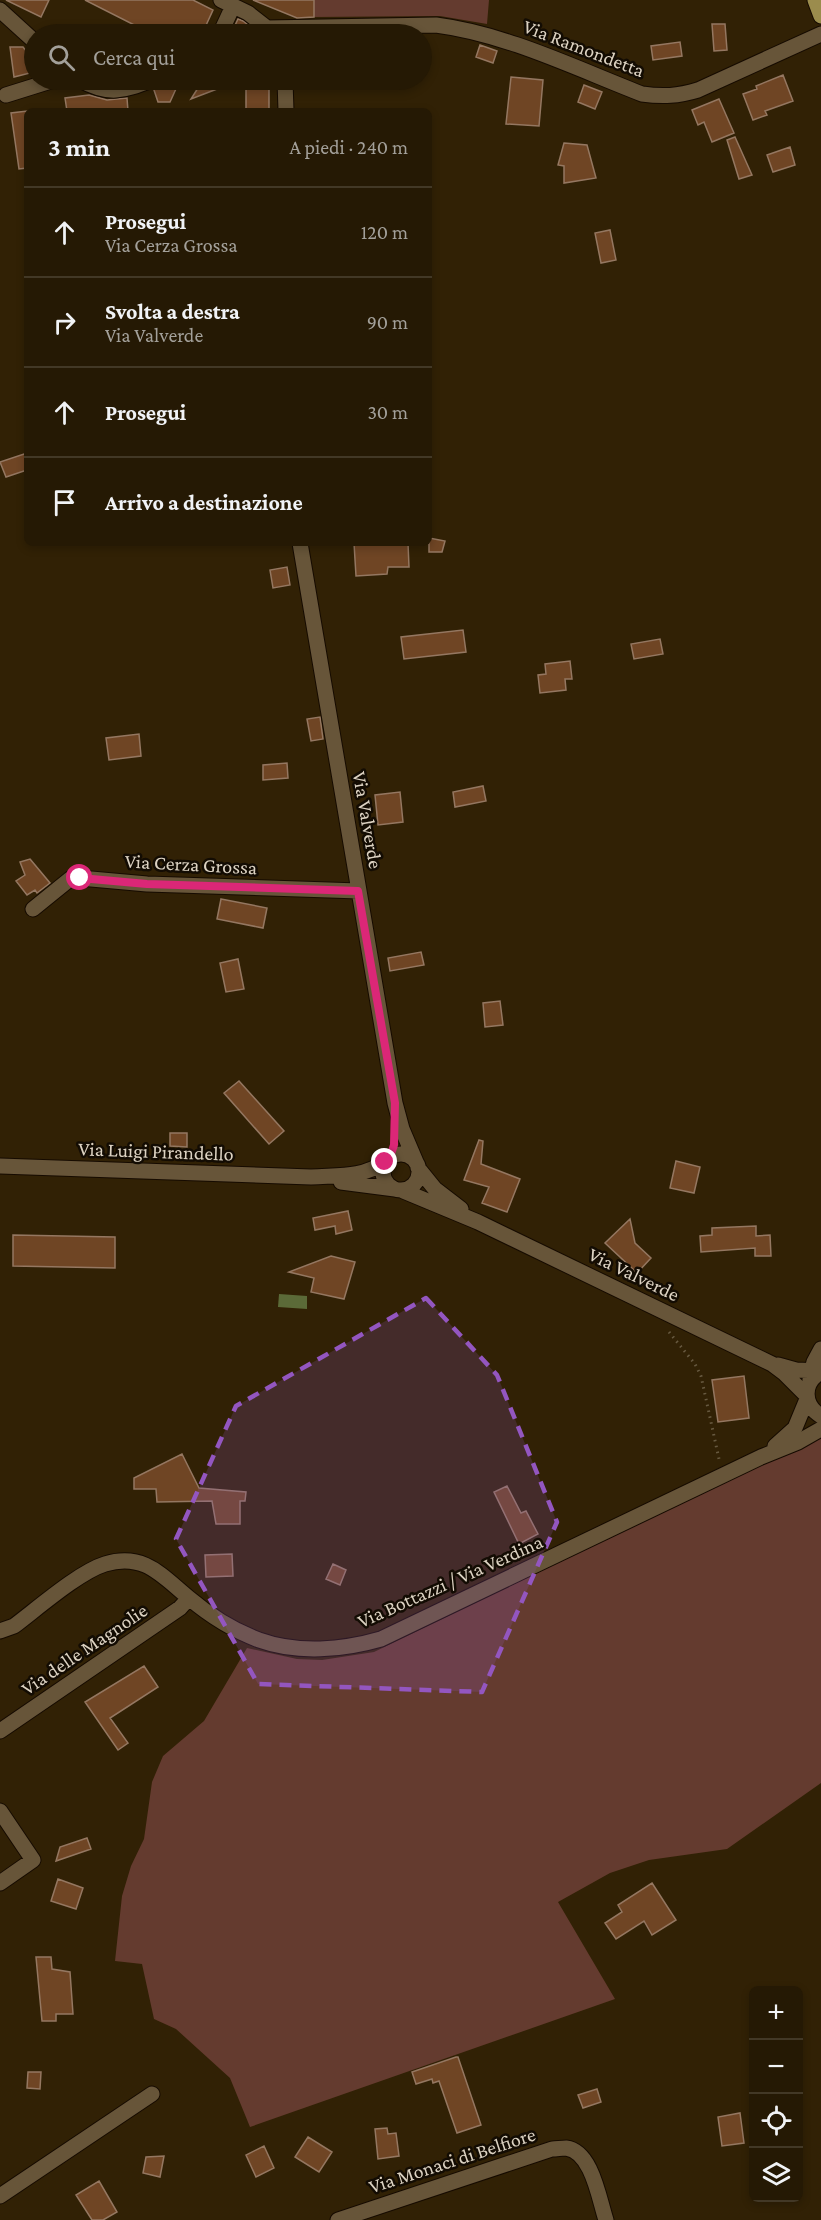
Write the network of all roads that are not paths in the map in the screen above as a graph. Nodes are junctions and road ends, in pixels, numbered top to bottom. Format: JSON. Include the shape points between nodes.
{"nodes":[{"id":1,"x":815,"y":0,"type":"edge"},
{"id":2,"x":227,"y":3,"type":"edge"},
{"id":3,"x":0,"y":10,"type":"edge"},
{"id":4,"x":821,"y":16,"type":"edge"},
{"id":5,"x":222,"y":24,"type":"edge"},
{"id":6,"x":261,"y":24,"type":"edge"},
{"id":7,"x":432,"y":25,"type":"edge"},
{"id":8,"x":24,"y":32,"type":"edge"},
{"id":9,"x":821,"y":34,"type":"edge"},
{"id":10,"x":24,"y":89,"type":"edge"},
{"id":11,"x":285,"y":90,"type":"edge"},
{"id":12,"x":6,"y":95,"type":"dead end"},
{"id":13,"x":286,"y":108,"type":"edge"},
{"id":14,"x":300,"y":546,"type":"edge"},
{"id":15,"x":358,"y":891,"type":"junction"},
{"id":16,"x":33,"y":909,"type":"dead end"},
{"id":17,"x":395,"y":1103,"type":"junction"},
{"id":18,"x":388,"y":1160,"type":"junction"},
{"id":19,"x":417,"y":1165,"type":"junction"},
{"id":20,"x":0,"y":1166,"type":"edge"},
{"id":21,"x":311,"y":1177,"type":"junction"},
{"id":22,"x":399,"y":1190,"type":"junction"},
{"id":23,"x":478,"y":1222,"type":"junction"},
{"id":24,"x":821,"y":1349,"type":"edge"},
{"id":25,"x":772,"y":1364,"type":"junction"},
{"id":26,"x":813,"y":1382,"type":"edge"},
{"id":27,"x":821,"y":1416,"type":"edge"},
{"id":28,"x":821,"y":1429,"type":"edge"},
{"id":29,"x":761,"y":1457,"type":"junction"},
{"id":30,"x":189,"y":1598,"type":"junction"},
{"id":31,"x":0,"y":1631,"type":"edge"},
{"id":32,"x":0,"y":1731,"type":"edge"},
{"id":33,"x":0,"y":1811,"type":"edge"},
{"id":34,"x":0,"y":1883,"type":"edge"},
{"id":35,"x":153,"y":2094,"type":"dead end"},
{"id":36,"x":0,"y":2196,"type":"edge"},
{"id":37,"x":339,"y":2220,"type":"edge"},
{"id":38,"x":606,"y":2220,"type":"edge"}],
"edges":[{"from":1,"to":4,"type":"main road"},
{"from":2,"to":5,"type":"street"},
{"from":2,"to":6,"type":"street","name":"Via Ramondetta"},
{"from":3,"to":8,"type":"street"},
{"from":7,"to":9,"type":"street","name":"Via Ramondetta","via":[[488,35],[642,94],[662,97],[698,90]]},
{"from":10,"to":12,"type":"street"},
{"from":11,"to":13,"type":"street"},
{"from":14,"to":15,"type":"street","name":"Via Valverde"},
{"from":15,"to":16,"type":"street","name":"Via Cerza Grossa","via":[[80,878],[70,879]]},
{"from":15,"to":17,"type":"street","name":"Via Valverde"},
{"from":17,"to":18,"type":"street","via":[[395,1136]]},
{"from":17,"to":19,"type":"street"},
{"from":18,"to":19,"type":"street","via":[[404,1154]]},
{"from":18,"to":21,"type":"street","via":[[362,1174]]},
{"from":18,"to":22,"type":"street","via":[[383,1176],[391,1187]]},
{"from":19,"to":22,"type":"street","via":[[417,1181]]},
{"from":19,"to":23,"type":"street","via":[[435,1189]]},
{"from":20,"to":21,"type":"street","name":"Via Luigi Pirandello"},
{"from":21,"to":22,"type":"street"},
{"from":22,"to":23,"type":"street"},
{"from":23,"to":25,"type":"street","name":"Via Valverde"},
{"from":24,"to":26,"type":"street","via":[[814,1362]]},
{"from":25,"to":26,"type":"street","via":[[784,1373]]},
{"from":25,"to":26,"type":"street","via":[[796,1370]]},
{"from":26,"to":27,"type":"street","via":[[814,1412]]},
{"from":26,"to":29,"type":"street","via":[[795,1428]]},
{"from":28,"to":29,"type":"street"},
{"from":29,"to":30,"type":"street","name":"Via Bottazzi / Via Verdina","via":[[381,1639],[358,1645],[302,1648],[260,1640]]},
{"from":30,"to":31,"type":"street","name":"Via Bottazzi / Via Verdina","via":[[152,1567],[107,1563],[92,1569],[14,1626]]},
{"from":30,"to":32,"type":"street","name":"Via delle Magnolie"},
{"from":33,"to":34,"type":"street","via":[[33,1860]]},
{"from":35,"to":36,"type":"street"},
{"from":37,"to":38,"type":"street","name":"Via Monaci di Belfiore","via":[[552,2149],[566,2148],[588,2163]]}]}
